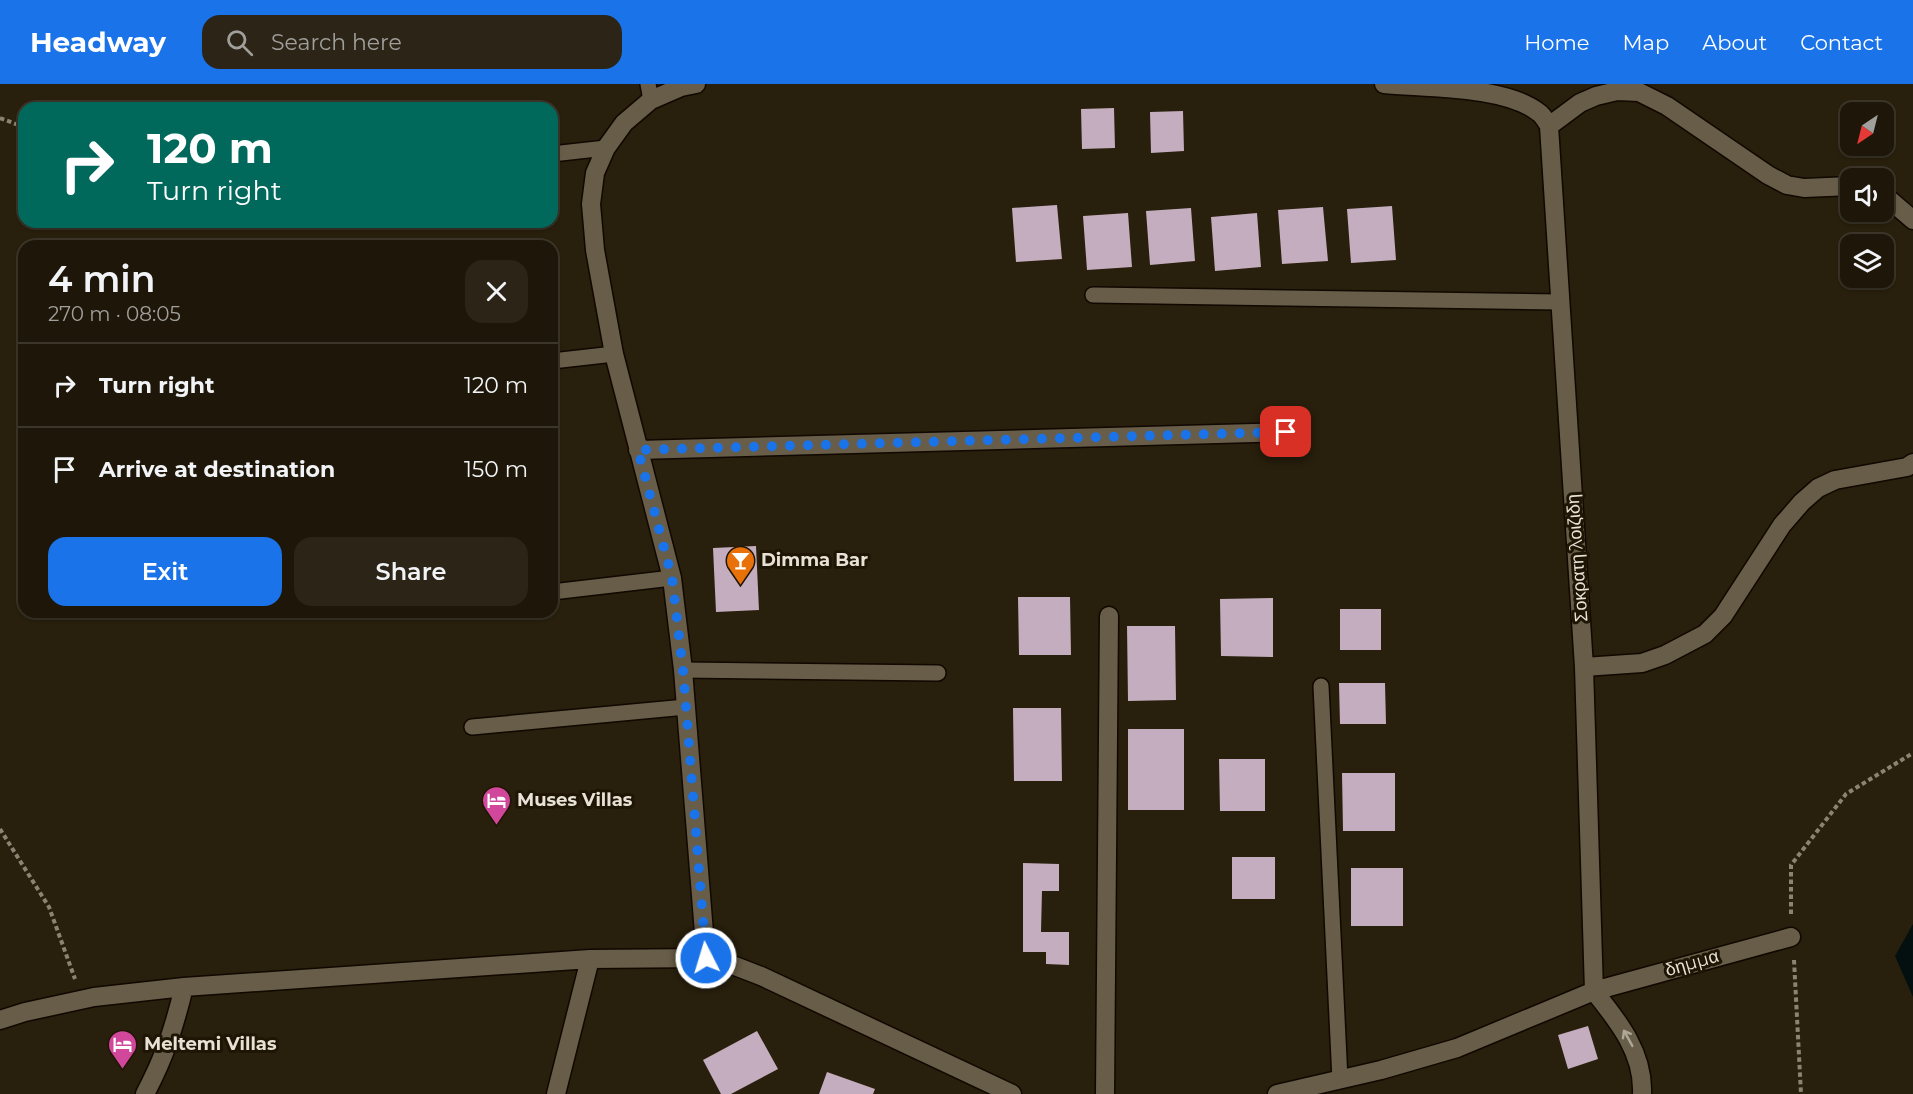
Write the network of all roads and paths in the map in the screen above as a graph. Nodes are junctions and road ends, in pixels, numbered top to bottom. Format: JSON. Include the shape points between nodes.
{"nodes":[{"id":1,"x":696,"y":84,"type":"edge"},
{"id":2,"x":1384,"y":84,"type":"edge"},
{"id":3,"x":650,"y":92,"type":"edge"},
{"id":4,"x":0,"y":118,"type":"edge"},
{"id":5,"x":18,"y":125,"type":"edge"},
{"id":6,"x":1549,"y":126,"type":"junction"},
{"id":7,"x":606,"y":148,"type":"junction"},
{"id":8,"x":558,"y":153,"type":"edge"},
{"id":9,"x":1840,"y":186,"type":"edge"},
{"id":10,"x":1894,"y":204,"type":"edge"},
{"id":11,"x":1913,"y":220,"type":"edge"},
{"id":12,"x":1093,"y":295,"type":"dead end"},
{"id":13,"x":1560,"y":302,"type":"junction"},
{"id":14,"x":614,"y":354,"type":"junction"},
{"id":15,"x":558,"y":360,"type":"edge"},
{"id":16,"x":1286,"y":432,"type":"dead end"},
{"id":17,"x":638,"y":450,"type":"junction"},
{"id":18,"x":1913,"y":463,"type":"edge"},
{"id":19,"x":672,"y":578,"type":"junction"},
{"id":20,"x":558,"y":591,"type":"edge"},
{"id":21,"x":1109,"y":616,"type":"dead end"},
{"id":22,"x":1584,"y":668,"type":"junction"},
{"id":23,"x":683,"y":670,"type":"junction"},
{"id":24,"x":938,"y":673,"type":"dead end"},
{"id":25,"x":1321,"y":686,"type":"dead end"},
{"id":26,"x":686,"y":707,"type":"junction"},
{"id":27,"x":472,"y":727,"type":"dead end"},
{"id":28,"x":1913,"y":753,"type":"edge"},
{"id":29,"x":0,"y":829,"type":"edge"},
{"id":30,"x":1791,"y":937,"type":"junction"},
{"id":31,"x":706,"y":958,"type":"junction"},
{"id":32,"x":590,"y":959,"type":"junction"},
{"id":33,"x":184,"y":987,"type":"junction"},
{"id":34,"x":1594,"y":991,"type":"junction"},
{"id":35,"x":82,"y":999,"type":"junction"},
{"id":36,"x":0,"y":1020,"type":"edge"},
{"id":37,"x":1340,"y":1080,"type":"junction"},
{"id":38,"x":146,"y":1094,"type":"edge"},
{"id":39,"x":556,"y":1094,"type":"edge"},
{"id":40,"x":1012,"y":1094,"type":"edge"},
{"id":41,"x":1105,"y":1094,"type":"edge"},
{"id":42,"x":1277,"y":1094,"type":"edge"},
{"id":43,"x":1642,"y":1094,"type":"edge"},
{"id":44,"x":1801,"y":1094,"type":"edge"}],
"edges":[{"from":1,"to":3,"type":"street"},
{"from":2,"to":6,"type":"street","via":[[1495,93],[1524,103],[1540,113]]},
{"from":3,"to":7,"type":"street"},
{"from":4,"to":5,"type":"path"},
{"from":6,"to":9,"type":"street","via":[[1596,96],[1639,92],[1787,184],[1804,188]]},
{"from":6,"to":13,"type":"street","name":"Σοκρατη λοιζιδη"},
{"from":7,"to":8,"type":"lane"},
{"from":7,"to":14,"type":"street","via":[[595,173],[591,204]]},
{"from":10,"to":11,"type":"street"},
{"from":12,"to":13,"type":"lane"},
{"from":13,"to":22,"type":"street","name":"Σοκρατη λοιζιδη"},
{"from":14,"to":15,"type":"lane"},
{"from":14,"to":17,"type":"street"},
{"from":16,"to":17,"type":"street"},
{"from":17,"to":19,"type":"street"},
{"from":18,"to":22,"type":"street","via":[[1835,480],[1818,488],[1782,525],[1723,616],[1705,634],[1642,663]]},
{"from":19,"to":20,"type":"lane"},
{"from":19,"to":23,"type":"street"},
{"from":21,"to":41,"type":"street"},
{"from":22,"to":34,"type":"street","name":"Σοκρατη λοιζιδη"},
{"from":23,"to":24,"type":"lane"},
{"from":23,"to":26,"type":"street"},
{"from":25,"to":37,"type":"lane"},
{"from":26,"to":27,"type":"lane"},
{"from":26,"to":31,"type":"street"},
{"from":28,"to":30,"type":"path","via":[[1846,794],[1791,865]]},
{"from":29,"to":35,"type":"path","via":[[49,907]]},
{"from":30,"to":34,"type":"street","name":"δημμα"},
{"from":30,"to":44,"type":"path"},
{"from":31,"to":32,"type":"street"},
{"from":31,"to":40,"type":"street","via":[[761,976]]},
{"from":32,"to":33,"type":"street"},
{"from":32,"to":39,"type":"street"},
{"from":33,"to":35,"type":"street"},
{"from":33,"to":38,"type":"street","via":[[173,1032]]},
{"from":34,"to":37,"type":"street","name":"δημμα","via":[[1457,1048]]},
{"from":43,"to":34,"type":"street","one_way":true,"via":[[1634,1049],[1618,1020]]},
{"from":35,"to":36,"type":"street"},
{"from":37,"to":42,"type":"street","name":"δημμα"}]}
